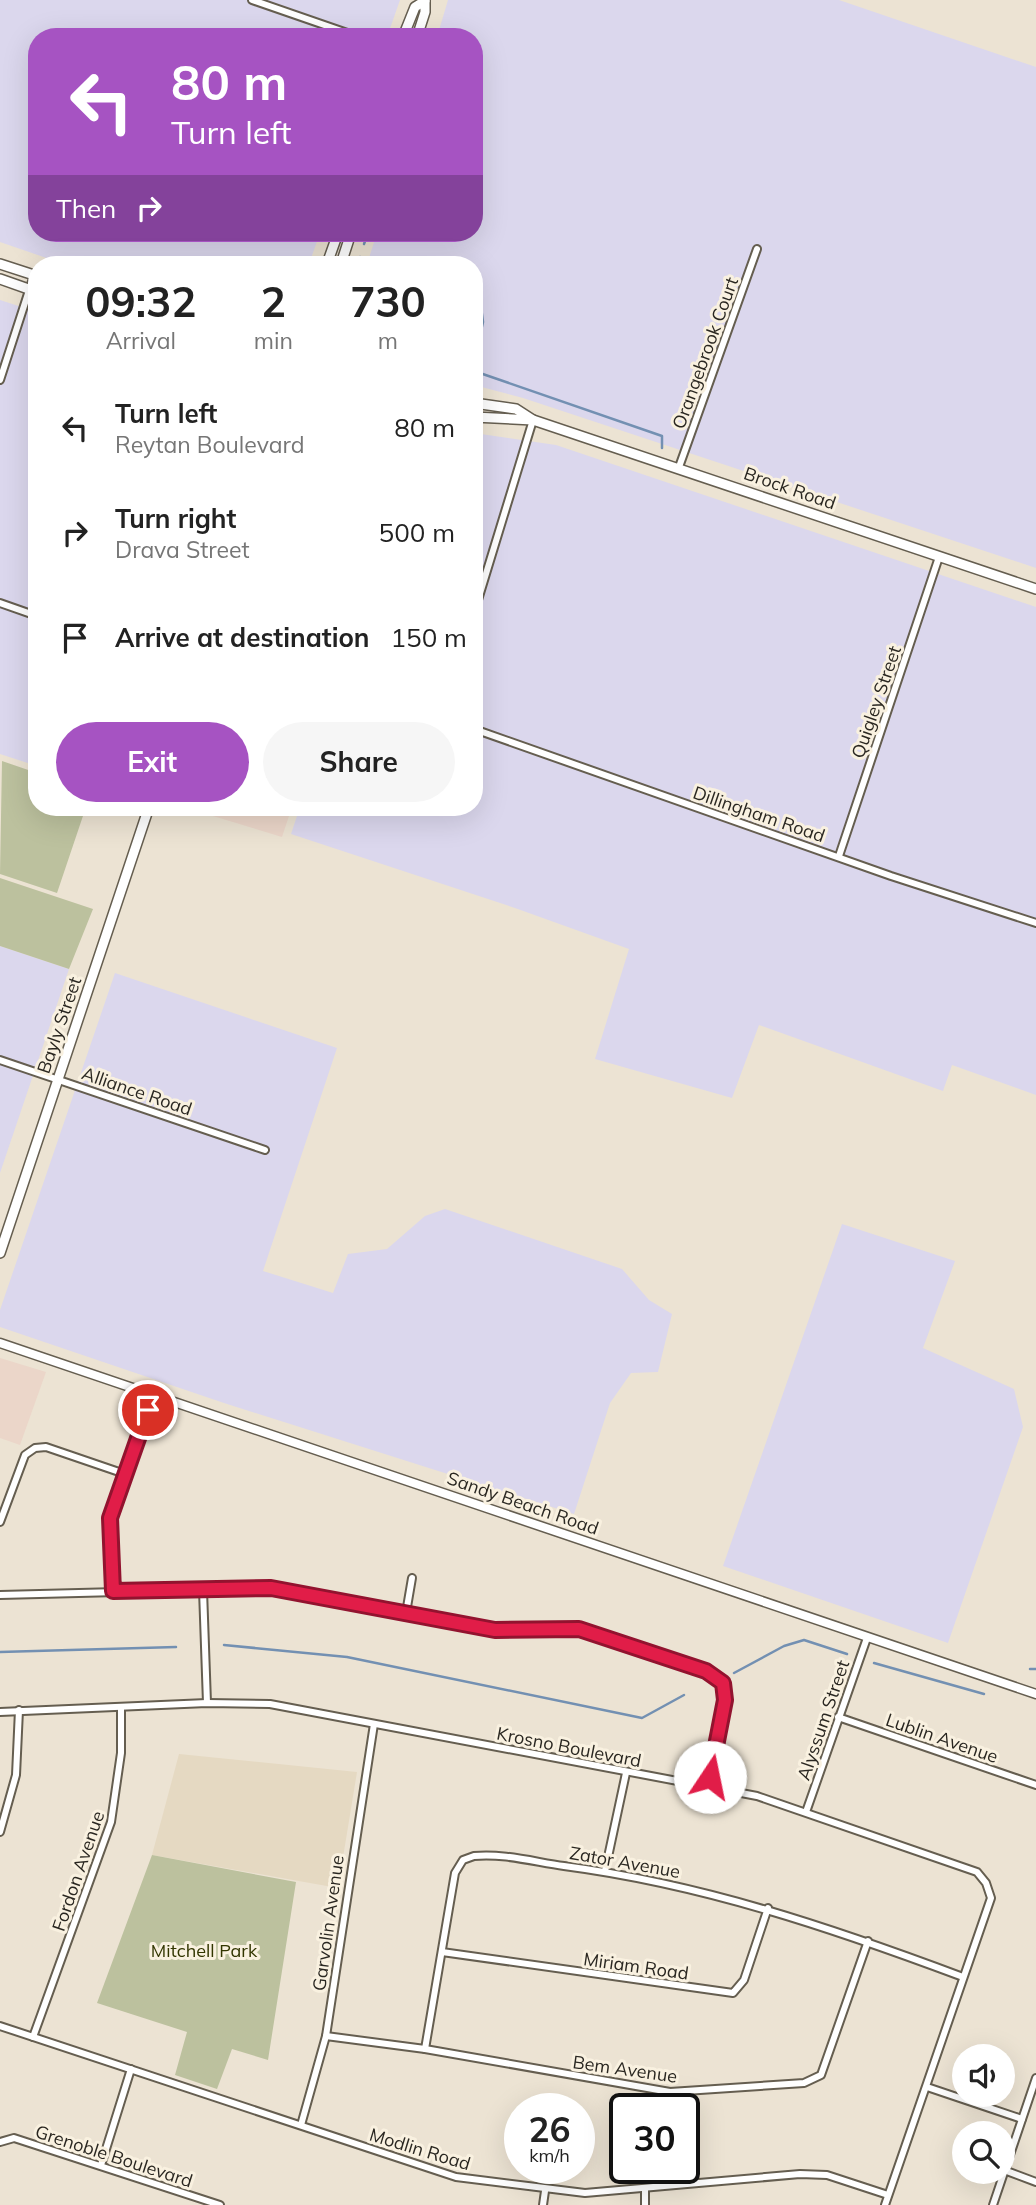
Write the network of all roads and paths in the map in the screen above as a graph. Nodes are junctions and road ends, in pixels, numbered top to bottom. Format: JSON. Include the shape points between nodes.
{"nodes":[{"id":1,"x":252,"y":0,"type":"edge"},
{"id":2,"x":425,"y":0,"type":"edge"},
{"id":3,"x":333,"y":28,"type":"edge"},
{"id":4,"x":407,"y":28,"type":"edge"},
{"id":5,"x":420,"y":28,"type":"edge"},
{"id":6,"x":757,"y":249,"type":"dead end"},
{"id":7,"x":0,"y":264,"type":"edge"},
{"id":8,"x":28,"y":274,"type":"edge"},
{"id":9,"x":0,"y":279,"type":"edge"},
{"id":10,"x":28,"y":289,"type":"edge"},
{"id":11,"x":28,"y":304,"type":"edge"},
{"id":12,"x":0,"y":380,"type":"edge"},
{"id":13,"x":483,"y":404,"type":"edge"},
{"id":14,"x":483,"y":417,"type":"edge"},
{"id":15,"x":533,"y":420,"type":"junction"},
{"id":16,"x":679,"y":467,"type":"junction"},
{"id":17,"x":939,"y":557,"type":"junction"},
{"id":18,"x":483,"y":584,"type":"edge"},
{"id":19,"x":1036,"y":589,"type":"edge"},
{"id":20,"x":0,"y":603,"type":"edge"},
{"id":21,"x":28,"y":613,"type":"edge"},
{"id":22,"x":483,"y":732,"type":"edge"},
{"id":23,"x":146,"y":816,"type":"edge"},
{"id":24,"x":839,"y":856,"type":"junction"},
{"id":25,"x":1036,"y":923,"type":"edge"},
{"id":26,"x":0,"y":1060,"type":"edge"},
{"id":27,"x":58,"y":1078,"type":"junction"},
{"id":28,"x":265,"y":1150,"type":"dead end"},
{"id":29,"x":0,"y":1254,"type":"edge"},
{"id":30,"x":0,"y":1343,"type":"edge"},
{"id":31,"x":153,"y":1393,"type":"junction"},
{"id":32,"x":125,"y":1474,"type":"junction"},
{"id":33,"x":0,"y":1522,"type":"edge"},
{"id":34,"x":412,"y":1578,"type":"dead end"},
{"id":35,"x":203,"y":1590,"type":"junction"},
{"id":36,"x":113,"y":1591,"type":"junction"},
{"id":37,"x":0,"y":1595,"type":"edge"},
{"id":38,"x":406,"y":1613,"type":"junction"},
{"id":39,"x":867,"y":1638,"type":"junction"},
{"id":40,"x":1036,"y":1694,"type":"edge"},
{"id":41,"x":206,"y":1703,"type":"junction"},
{"id":42,"x":121,"y":1707,"type":"junction"},
{"id":43,"x":19,"y":1710,"type":"junction"},
{"id":44,"x":0,"y":1712,"type":"edge"},
{"id":45,"x":838,"y":1717,"type":"junction"},
{"id":46,"x":374,"y":1724,"type":"junction"},
{"id":47,"x":626,"y":1773,"type":"junction"},
{"id":48,"x":1036,"y":1785,"type":"edge"},
{"id":49,"x":708,"y":1787,"type":"junction"},
{"id":50,"x":806,"y":1812,"type":"junction"},
{"id":51,"x":1,"y":1827,"type":"edge"},
{"id":52,"x":605,"y":1871,"type":"junction"},
{"id":53,"x":768,"y":1908,"type":"junction"},
{"id":54,"x":868,"y":1941,"type":"junction"},
{"id":55,"x":442,"y":1952,"type":"junction"},
{"id":56,"x":963,"y":1977,"type":"junction"},
{"id":57,"x":0,"y":2026,"type":"edge"},
{"id":58,"x":326,"y":2036,"type":"junction"},
{"id":59,"x":33,"y":2037,"type":"junction"},
{"id":60,"x":425,"y":2049,"type":"junction"},
{"id":61,"x":131,"y":2069,"type":"junction"},
{"id":62,"x":1036,"y":2078,"type":"edge"},
{"id":63,"x":927,"y":2087,"type":"junction"},
{"id":64,"x":670,"y":2092,"type":"joint"},
{"id":65,"x":1022,"y":2119,"type":"junction"},
{"id":66,"x":301,"y":2125,"type":"junction"},
{"id":67,"x":1015,"y":2139,"type":"edge"},
{"id":68,"x":0,"y":2142,"type":"edge"},
{"id":69,"x":101,"y":2165,"type":"junction"},
{"id":70,"x":1015,"y":2174,"type":"edge"},
{"id":71,"x":1036,"y":2182,"type":"edge"},
{"id":72,"x":700,"y":2183,"type":"edge"},
{"id":73,"x":680,"y":2184,"type":"edge"},
{"id":74,"x":1000,"y":2184,"type":"edge"},
{"id":75,"x":645,"y":2189,"type":"junction"},
{"id":76,"x":545,"y":2191,"type":"junction"},
{"id":77,"x":888,"y":2195,"type":"junction"},
{"id":78,"x":220,"y":2205,"type":"edge"},
{"id":79,"x":543,"y":2205,"type":"edge"},
{"id":80,"x":645,"y":2205,"type":"edge"},
{"id":81,"x":885,"y":2205,"type":"edge"},
{"id":82,"x":993,"y":2205,"type":"edge"}],
"edges":[{"from":1,"to":3,"type":"street"},
{"from":2,"to":4,"type":"main road","via":[[415,7]]},
{"from":2,"to":5,"type":"main road"},
{"from":6,"to":16,"type":"street","name":"Orangebrook Court"},
{"from":7,"to":8,"type":"main road"},
{"from":9,"to":10,"type":"main road"},
{"from":11,"to":12,"type":"street"},
{"from":13,"to":15,"type":"main road","name":"Brock Road","via":[[516,409]]},
{"from":14,"to":15,"type":"main road","name":"Brock Road"},
{"from":15,"to":16,"type":"main road","name":"Brock Road"},
{"from":15,"to":18,"type":"street"},
{"from":16,"to":17,"type":"main road","name":"Brock Road"},
{"from":17,"to":19,"type":"main road","name":"Brock Road"},
{"from":17,"to":24,"type":"street","name":"Quigley Street"},
{"from":20,"to":21,"type":"street"},
{"from":22,"to":24,"type":"street","name":"Dillingham Road"},
{"from":23,"to":27,"type":"main road","name":"Bayly Street"},
{"from":24,"to":25,"type":"street","name":"Dillingham Road"},
{"from":26,"to":27,"type":"street","name":"Alliance Road"},
{"from":27,"to":28,"type":"street","name":"Alliance Road"},
{"from":27,"to":29,"type":"main road","name":"Bayly Street"},
{"from":30,"to":31,"type":"street","name":"Sandy Beach Road"},
{"from":31,"to":32,"type":"street"},
{"from":31,"to":39,"type":"street","name":"Sandy Beach Road"},
{"from":32,"to":33,"type":"street","via":[[46,1447],[35,1448],[25,1455]]},
{"from":32,"to":36,"type":"street","via":[[110,1518]]},
{"from":34,"to":38,"type":"street"},
{"from":35,"to":36,"type":"street"},
{"from":35,"to":38,"type":"street","via":[[271,1588]]},
{"from":35,"to":41,"type":"street"},
{"from":36,"to":37,"type":"street"},
{"from":38,"to":49,"type":"street","via":[[495,1630],[579,1629],[716,1676],[723,1683],[725,1700]]},
{"from":39,"to":40,"type":"street","name":"Sandy Beach Road"},
{"from":39,"to":45,"type":"street","name":"Alyssum Street"},
{"from":41,"to":42,"type":"street","name":"Krosno Boulevard"},
{"from":41,"to":46,"type":"street","name":"Krosno Boulevard","via":[[270,1704]]},
{"from":42,"to":43,"type":"street","name":"Krosno Boulevard"},
{"from":42,"to":59,"type":"street","name":"Fordon Avenue","via":[[121,1753],[111,1822]]},
{"from":43,"to":44,"type":"street","name":"Krosno Boulevard"},
{"from":43,"to":51,"type":"street","via":[[16,1775]]},
{"from":45,"to":48,"type":"street","name":"Lublin Avenue"},
{"from":45,"to":50,"type":"street","name":"Alyssum Street"},
{"from":46,"to":47,"type":"street","name":"Krosno Boulevard"},
{"from":46,"to":58,"type":"street","name":"Garvolin Avenue"},
{"from":47,"to":49,"type":"street","name":"Krosno Boulevard"},
{"from":47,"to":52,"type":"street"},
{"from":49,"to":50,"type":"street","name":"Krosno Boulevard"},
{"from":50,"to":56,"type":"street","name":"Krosno Boulevard","via":[[978,1872],[990,1898]]},
{"from":52,"to":53,"type":"street","name":"Zator Avenue"},
{"from":52,"to":55,"type":"street","name":"Zator Avenue","via":[[484,1855],[463,1860],[455,1873]]},
{"from":53,"to":54,"type":"street","name":"Zator Avenue"},
{"from":53,"to":55,"type":"street","name":"Miriam Road","via":[[744,1980],[733,1993]]},
{"from":54,"to":56,"type":"street","name":"Zator Avenue"},
{"from":54,"to":64,"type":"street","name":"Bem Avenue","via":[[821,2075],[804,2083]]},
{"from":55,"to":60,"type":"street","name":"Zator Avenue"},
{"from":56,"to":63,"type":"street","name":"Krosno Boulevard"},
{"from":57,"to":59,"type":"street","name":"Modlin Road"},
{"from":58,"to":60,"type":"street","name":"Bem Avenue"},
{"from":58,"to":66,"type":"street","name":"Garvolin Avenue"},
{"from":59,"to":61,"type":"street","name":"Modlin Road"},
{"from":60,"to":64,"type":"street","name":"Bem Avenue"},
{"from":61,"to":66,"type":"street","name":"Modlin Road"},
{"from":61,"to":69,"type":"street"},
{"from":62,"to":65,"type":"street"},
{"from":63,"to":65,"type":"street"},
{"from":63,"to":77,"type":"street","name":"Krosno Boulevard"},
{"from":65,"to":67,"type":"street"},
{"from":66,"to":76,"type":"street","name":"Modlin Road","via":[[456,2177]]},
{"from":68,"to":69,"type":"street","name":"Grenoble Boulevard","via":[[14,2138]]},
{"from":69,"to":78,"type":"street","name":"Grenoble Boulevard"},
{"from":70,"to":71,"type":"street"},
{"from":72,"to":77,"type":"street","name":"Modlin Road","via":[[827,2175]]},
{"from":73,"to":75,"type":"street","name":"Modlin Road"},
{"from":74,"to":82,"type":"street"},
{"from":75,"to":76,"type":"street","name":"Modlin Road"},
{"from":75,"to":80,"type":"street"},
{"from":76,"to":79,"type":"street"},
{"from":77,"to":81,"type":"street","name":"Krosno Boulevard"}]}
